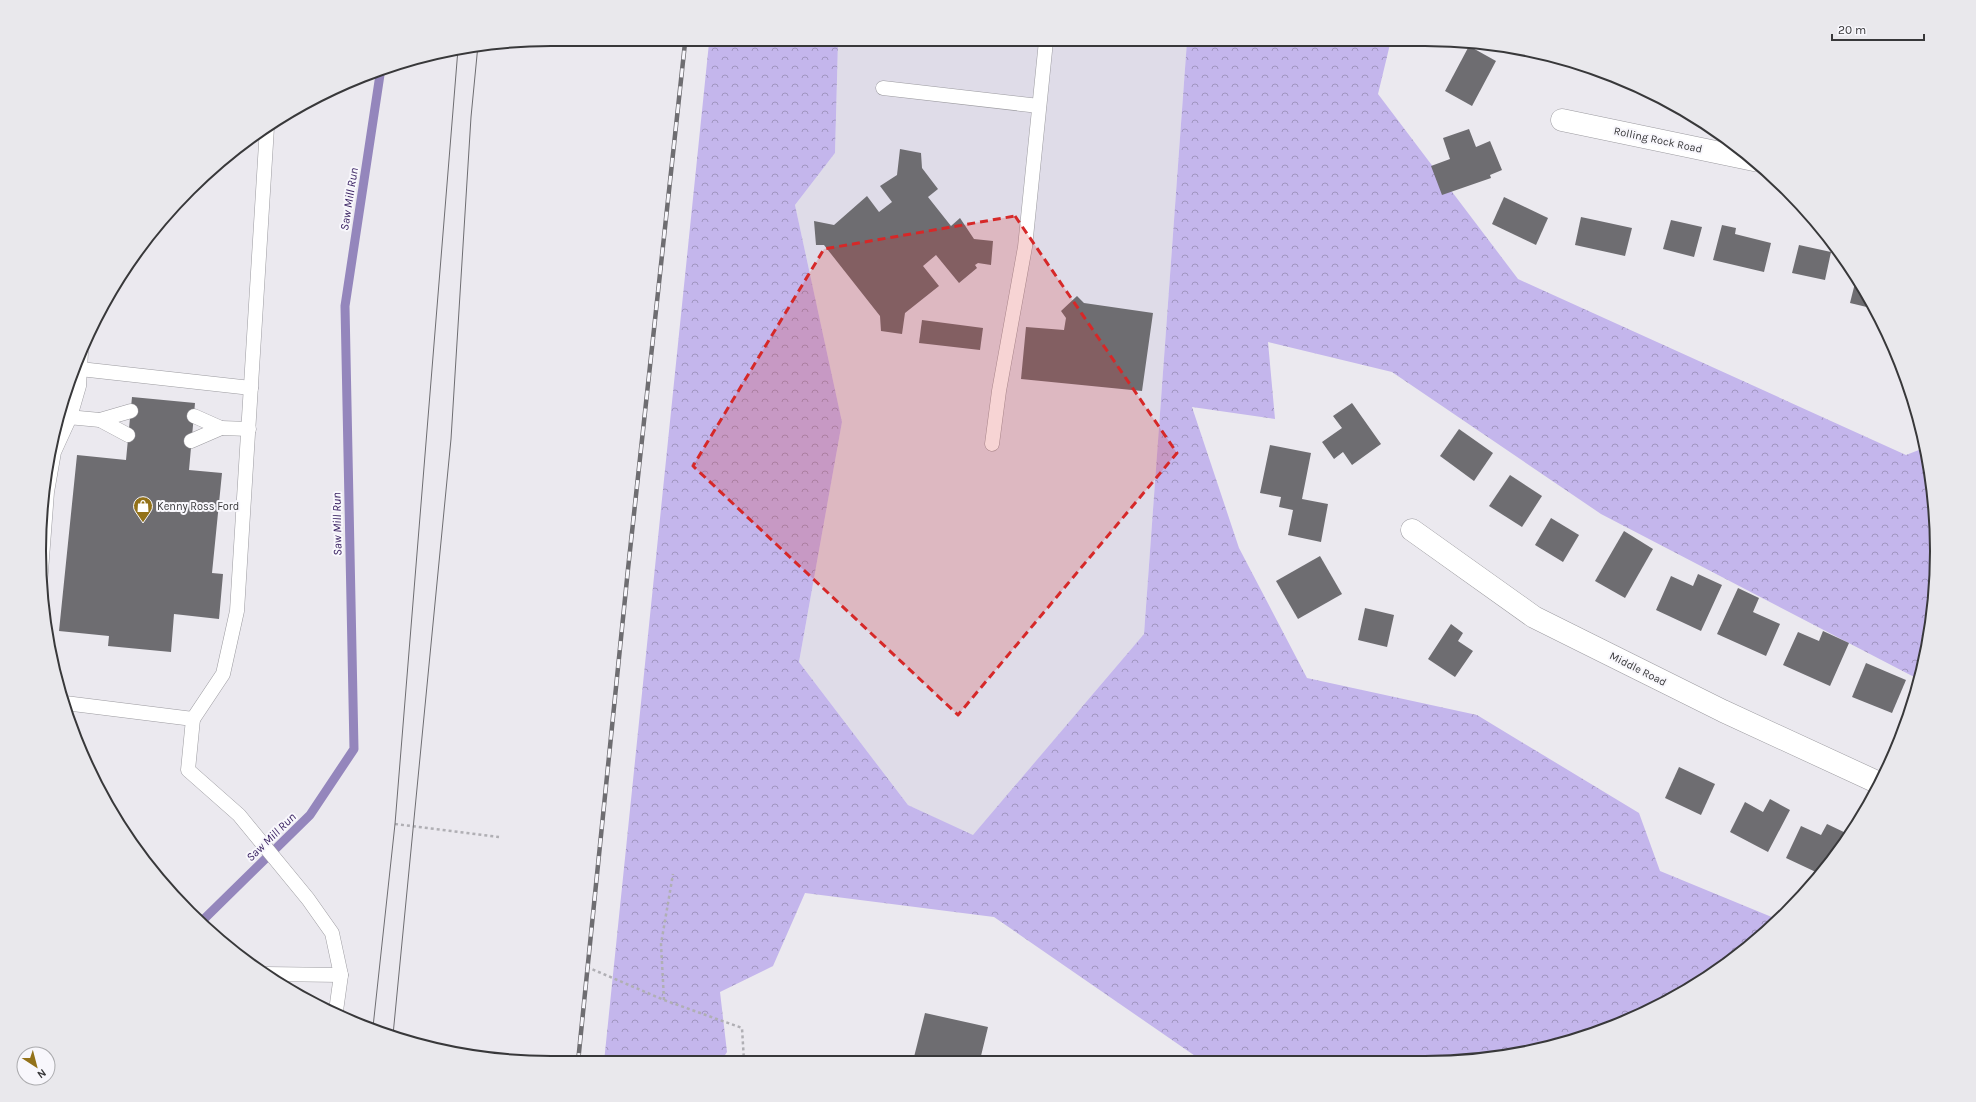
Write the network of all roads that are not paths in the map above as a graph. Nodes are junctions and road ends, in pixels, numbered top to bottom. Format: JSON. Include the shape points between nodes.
{"nodes":[{"id":1,"x":1046,"y":46,"type":"edge"},
{"id":2,"x":883,"y":88,"type":"dead end"},
{"id":3,"x":1039,"y":106,"type":"junction"},
{"id":4,"x":1562,"y":120,"type":"dead end"},
{"id":5,"x":267,"y":133,"type":"edge"},
{"id":6,"x":1741,"y":157,"type":"edge"},
{"id":7,"x":80,"y":369,"type":"joint"},
{"id":8,"x":251,"y":388,"type":"junction"},
{"id":9,"x":131,"y":411,"type":"dead end"},
{"id":10,"x":66,"y":412,"type":"edge"},
{"id":11,"x":194,"y":416,"type":"dead end"},
{"id":12,"x":63,"y":417,"type":"edge"},
{"id":13,"x":100,"y":420,"type":"junction"},
{"id":14,"x":221,"y":428,"type":"junction"},
{"id":15,"x":249,"y":429,"type":"junction"},
{"id":16,"x":128,"y":435,"type":"dead end"},
{"id":17,"x":192,"y":441,"type":"dead end"},
{"id":18,"x":992,"y":444,"type":"dead end"},
{"id":19,"x":1412,"y":530,"type":"dead end"},
{"id":20,"x":70,"y":704,"type":"edge"},
{"id":21,"x":193,"y":719,"type":"junction"},
{"id":22,"x":1874,"y":781,"type":"edge"},
{"id":23,"x":275,"y":974,"type":"edge"},
{"id":24,"x":341,"y":975,"type":"junction"},
{"id":25,"x":336,"y":1008,"type":"edge"}],
"edges":[{"from":1,"to":3,"type":"lane"},
{"from":2,"to":3,"type":"lane"},
{"from":3,"to":18,"type":"lane","via":[[1025,247]]},
{"from":4,"to":6,"type":"street","name":"Rolling Rock Road"},
{"from":5,"to":8,"type":"lane"},
{"from":7,"to":8,"type":"lane"},
{"from":7,"to":10,"type":"lane","via":[[79,386]]},
{"from":8,"to":15,"type":"lane"},
{"from":9,"to":13,"type":"lane"},
{"from":11,"to":14,"type":"lane"},
{"from":12,"to":13,"type":"lane"},
{"from":13,"to":16,"type":"lane"},
{"from":14,"to":15,"type":"lane"},
{"from":14,"to":17,"type":"lane"},
{"from":15,"to":21,"type":"lane","via":[[238,612],[223,674]]},
{"from":19,"to":22,"type":"street","name":"Middle Road","via":[[1534,617],[1723,711]]},
{"from":20,"to":21,"type":"lane"},
{"from":21,"to":24,"type":"lane","via":[[188,770],[239,815],[308,899],[332,933]]},
{"from":23,"to":24,"type":"lane"},
{"from":24,"to":25,"type":"lane"}]}
